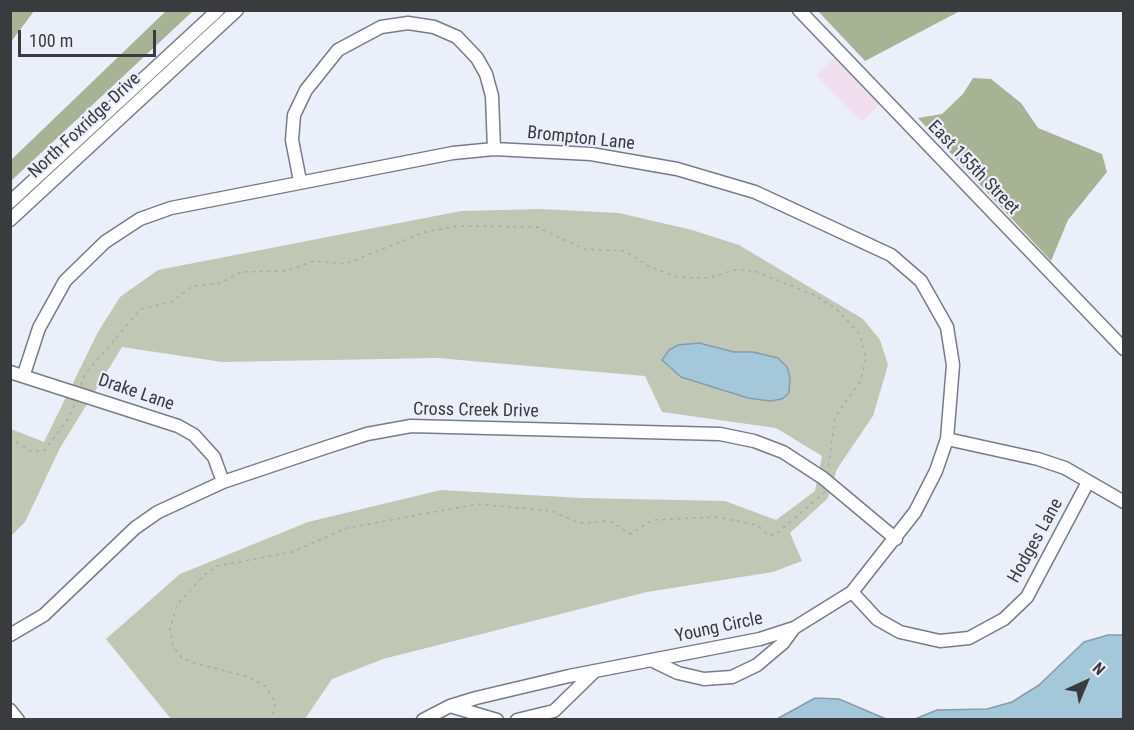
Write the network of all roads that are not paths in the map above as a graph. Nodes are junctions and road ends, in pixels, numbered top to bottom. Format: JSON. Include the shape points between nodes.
{"nodes":[{"id":1,"x":218,"y":10,"type":"edge"},
{"id":2,"x":237,"y":10,"type":"edge"},
{"id":3,"x":799,"y":10,"type":"edge"},
{"id":4,"x":494,"y":149,"type":"junction"},
{"id":5,"x":300,"y":181,"type":"junction"},
{"id":6,"x":10,"y":202,"type":"edge"},
{"id":7,"x":10,"y":220,"type":"edge"},
{"id":8,"x":1124,"y":349,"type":"edge"},
{"id":9,"x":10,"y":372,"type":"edge"},
{"id":10,"x":24,"y":374,"type":"junction"},
{"id":11,"x":946,"y":439,"type":"junction"},
{"id":12,"x":1088,"y":482,"type":"junction"},
{"id":13,"x":223,"y":483,"type":"junction"},
{"id":14,"x":1124,"y":502,"type":"edge"},
{"id":15,"x":896,"y":539,"type":"junction"},
{"id":16,"x":852,"y":592,"type":"junction"},
{"id":17,"x":794,"y":628,"type":"junction"},
{"id":18,"x":10,"y":634,"type":"edge"},
{"id":19,"x":651,"y":660,"type":"junction"},
{"id":20,"x":593,"y":673,"type":"junction"},
{"id":21,"x":450,"y":706,"type":"junction"},
{"id":22,"x":10,"y":710,"type":"edge"},
{"id":23,"x":18,"y":720,"type":"edge"},
{"id":24,"x":423,"y":720,"type":"edge"},
{"id":25,"x":497,"y":720,"type":"edge"},
{"id":26,"x":517,"y":720,"type":"edge"}],
"edges":[{"from":1,"to":6,"type":"street","name":"North Foxridge Drive"},
{"from":2,"to":7,"type":"street","name":"North Foxridge Drive"},
{"from":3,"to":8,"type":"street","name":"East 155th Street"},
{"from":4,"to":5,"type":"street","name":"Brompton Lane"},
{"from":4,"to":5,"type":"street","via":[[492,96],[477,58],[457,37],[434,27],[408,23],[381,27],[338,50],[306,90],[294,115],[292,140]]},
{"from":4,"to":11,"type":"street","name":"Brompton Lane","via":[[591,154],[677,169],[754,192],[891,255],[921,281],[947,327],[953,365]]},
{"from":5,"to":10,"type":"street","name":"Brompton Lane","via":[[171,208],[140,219],[105,242],[65,281],[49,307]]},
{"from":9,"to":10,"type":"street","name":"Drake Lane"},
{"from":10,"to":13,"type":"street","name":"Drake Lane","via":[[178,426],[194,435],[214,457]]},
{"from":11,"to":12,"type":"street","via":[[1038,459],[1065,468]]},
{"from":11,"to":15,"type":"street","name":"Brompton Lane","via":[[931,481]]},
{"from":12,"to":14,"type":"street"},
{"from":12,"to":16,"type":"street","name":"Hodges Lane","via":[[1027,597],[1004,619],[969,638],[940,641],[900,632],[877,619]]},
{"from":13,"to":15,"type":"street","name":"Cross Creek Drive","via":[[367,434],[411,426],[720,434],[783,452],[827,481]]},
{"from":13,"to":18,"type":"street","name":"Cross Creek Drive","via":[[143,522],[62,600]]},
{"from":15,"to":16,"type":"street","name":"Young Circle"},
{"from":16,"to":17,"type":"street","name":"Young Circle"},
{"from":17,"to":19,"type":"street","name":"Young Circle","via":[[760,639]]},
{"from":17,"to":19,"type":"street","name":"Young Circle","via":[[758,665],[732,676],[704,679],[678,673]]},
{"from":19,"to":20,"type":"street","name":"Young Circle"},
{"from":20,"to":21,"type":"street","name":"Young Circle"},
{"from":20,"to":26,"type":"street","via":[[554,711]]},
{"from":21,"to":24,"type":"street","name":"Young Circle"},
{"from":21,"to":25,"type":"street"},
{"from":22,"to":23,"type":"street"}]}
